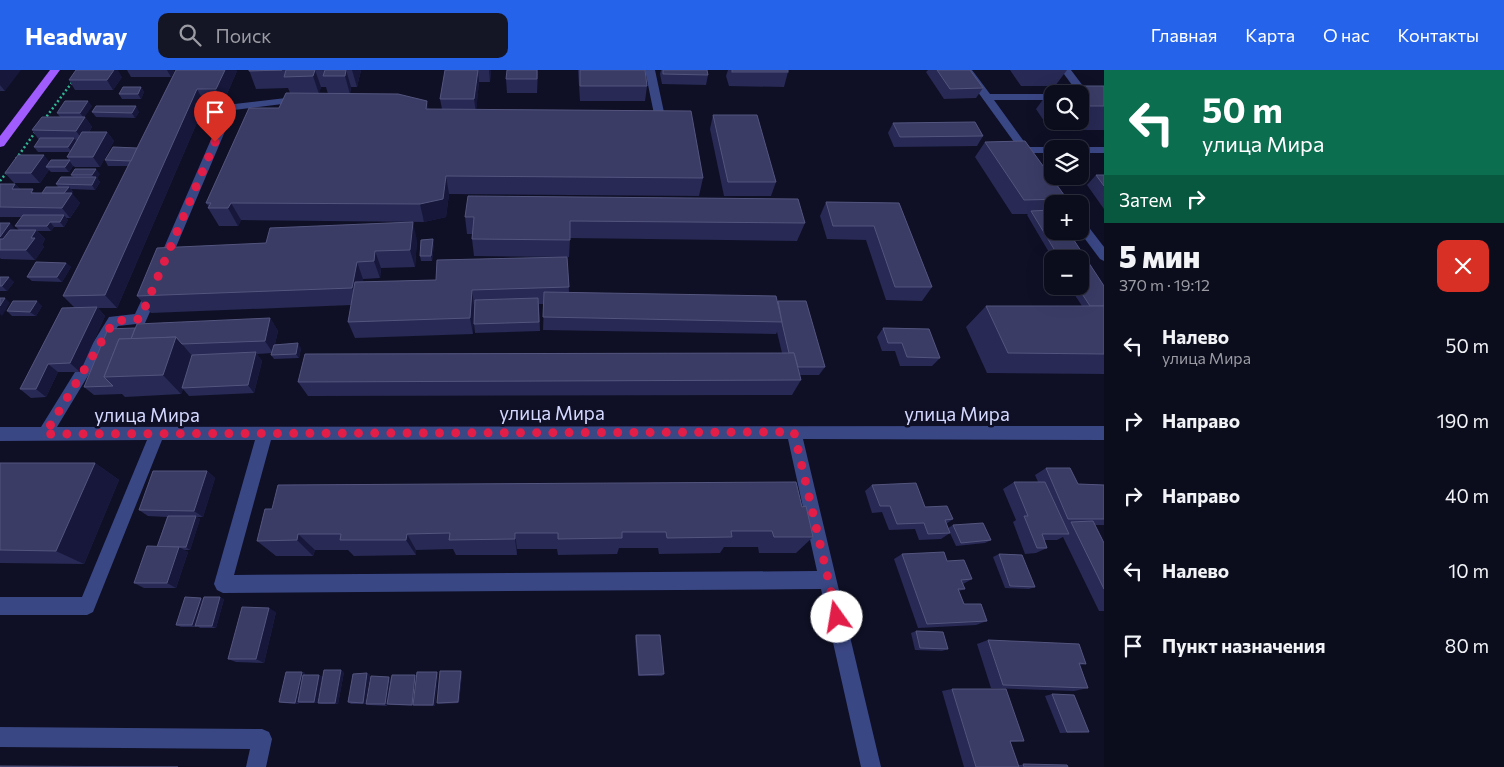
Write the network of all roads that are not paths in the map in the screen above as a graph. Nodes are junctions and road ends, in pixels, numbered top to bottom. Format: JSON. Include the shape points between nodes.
{"nodes":[{"id":1,"x":55,"y":70,"type":"edge"},
{"id":2,"x":650,"y":70,"type":"edge"},
{"id":3,"x":967,"y":70,"type":"edge"},
{"id":4,"x":1066,"y":70,"type":"edge"},
{"id":5,"x":1078,"y":85,"type":"edge"},
{"id":6,"x":987,"y":97,"type":"junction"},
{"id":7,"x":1044,"y":98,"type":"edge"},
{"id":8,"x":313,"y":99,"type":"edge"},
{"id":9,"x":640,"y":118,"type":"edge"},
{"id":10,"x":0,"y":144,"type":"edge"},
{"id":11,"x":1025,"y":150,"type":"junction"},
{"id":12,"x":1044,"y":150,"type":"edge"},
{"id":13,"x":1089,"y":150,"type":"edge"},
{"id":14,"x":1104,"y":150,"type":"edge"},
{"id":15,"x":1036,"y":166,"type":"edge"},
{"id":16,"x":1089,"y":236,"type":"edge"},
{"id":17,"x":1104,"y":256,"type":"edge"},
{"id":18,"x":794,"y":432,"type":"junction"},
{"id":19,"x":265,"y":433,"type":"junction"},
{"id":20,"x":0,"y":434,"type":"edge"},
{"id":21,"x":45,"y":434,"type":"junction"},
{"id":22,"x":157,"y":434,"type":"junction"},
{"id":23,"x":1104,"y":434,"type":"edge"},
{"id":24,"x":828,"y":580,"type":"junction"},
{"id":25,"x":0,"y":606,"type":"edge"},
{"id":26,"x":0,"y":737,"type":"edge"},
{"id":27,"x":256,"y":767,"type":"edge"},
{"id":28,"x":871,"y":767,"type":"edge"}],
"edges":[{"from":1,"to":10,"type":"main road"},
{"from":2,"to":9,"type":"street","via":[[660,118]]},
{"from":3,"to":6,"type":"street"},
{"from":4,"to":5,"type":"street"},
{"from":6,"to":7,"type":"street"},
{"from":6,"to":11,"type":"street"},
{"from":8,"to":21,"type":"street","via":[[230,106],[140,319],[114,321]]},
{"from":11,"to":12,"type":"street"},
{"from":11,"to":15,"type":"street"},
{"from":13,"to":14,"type":"street"},
{"from":16,"to":17,"type":"street"},
{"from":18,"to":19,"type":"street","name":"улица Мира"},
{"from":18,"to":23,"type":"street","name":"улица Мира"},
{"from":18,"to":24,"type":"street"},
{"from":19,"to":22,"type":"street","name":"улица Мира"},
{"from":19,"to":24,"type":"street","via":[[223,584]]},
{"from":20,"to":21,"type":"street","name":"улица Мира"},
{"from":21,"to":22,"type":"street","name":"улица Мира"},
{"from":22,"to":25,"type":"street","via":[[87,606]]},
{"from":24,"to":28,"type":"street"},
{"from":26,"to":27,"type":"street","via":[[262,739]]}]}
